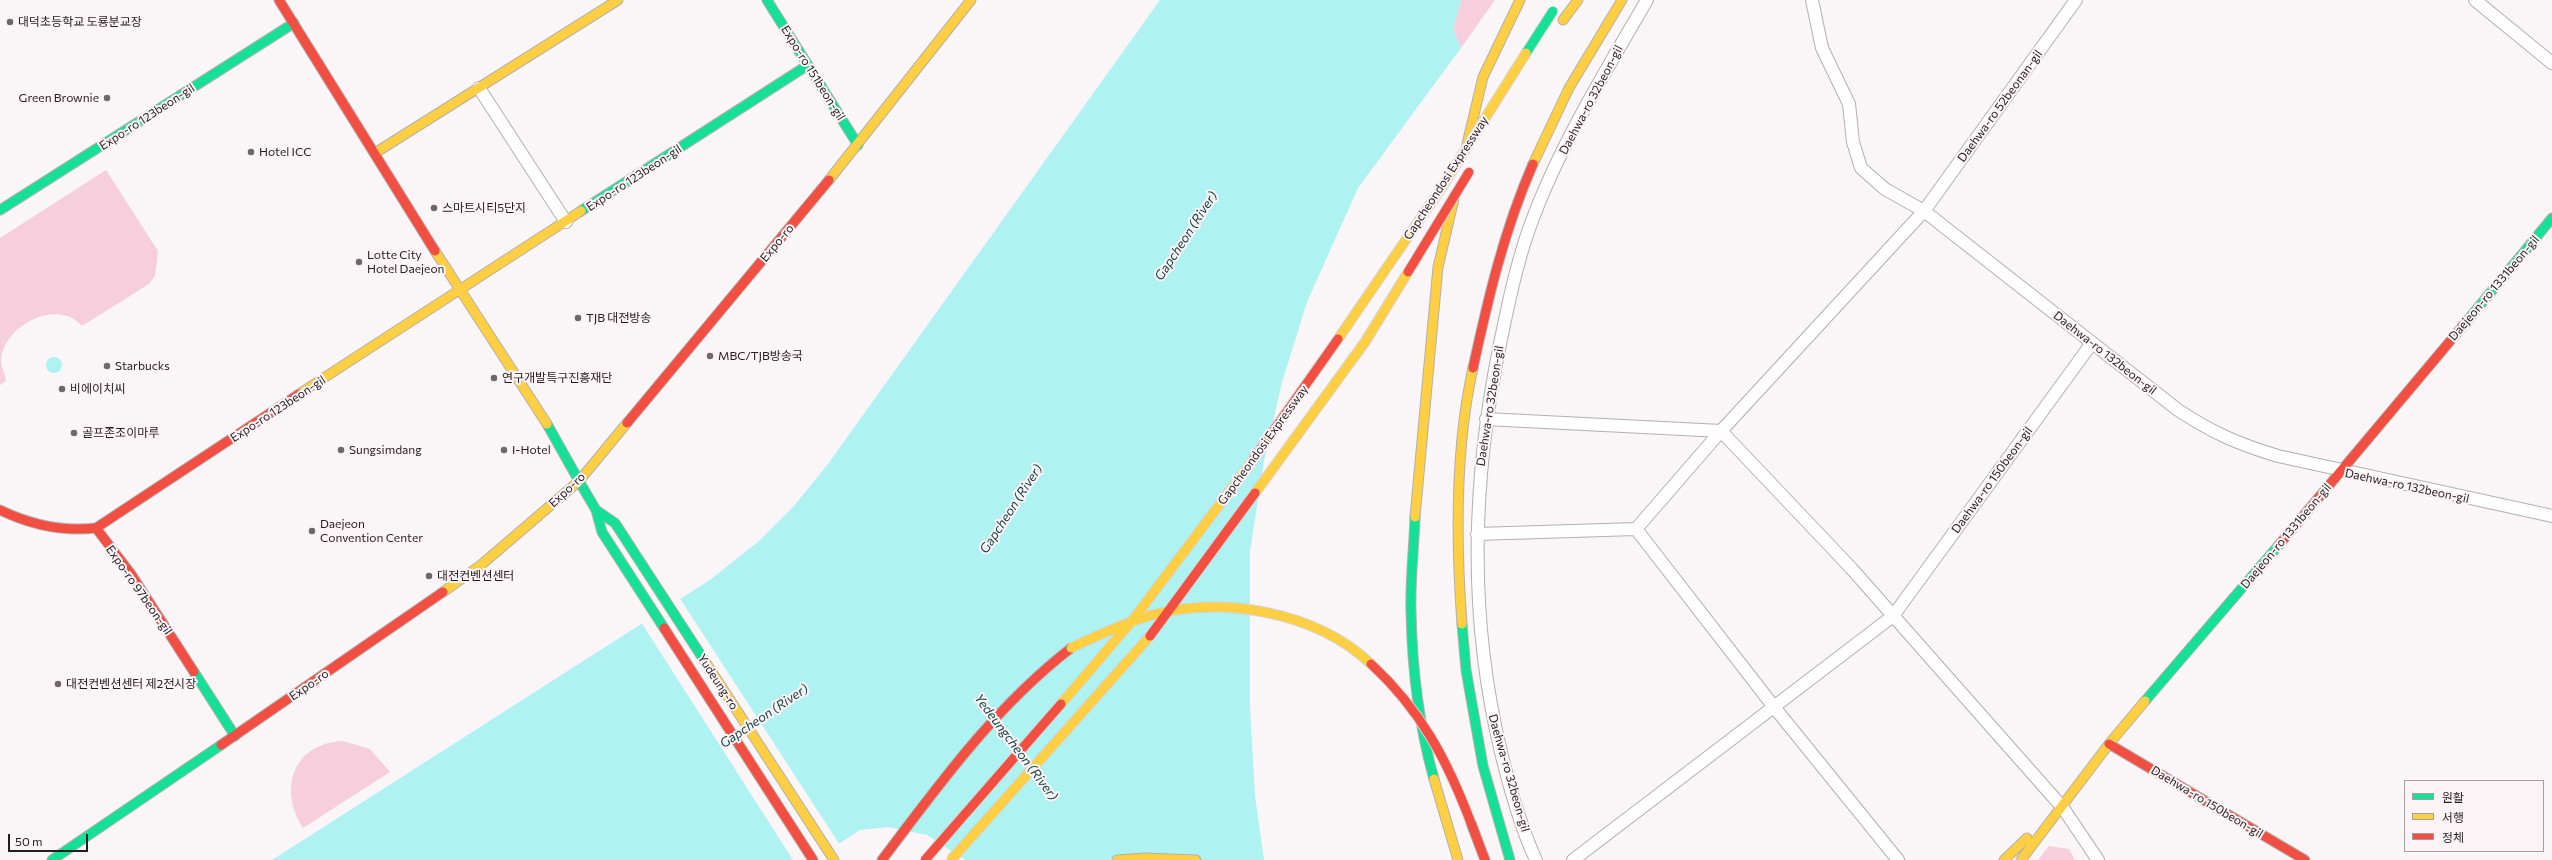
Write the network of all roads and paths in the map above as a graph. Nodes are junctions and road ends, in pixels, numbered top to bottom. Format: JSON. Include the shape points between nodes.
{"nodes":[{"id":1,"x":279,"y":0,"type":"edge"},
{"id":2,"x":618,"y":0,"type":"edge"},
{"id":3,"x":767,"y":0,"type":"edge"},
{"id":4,"x":972,"y":0,"type":"edge"},
{"id":5,"x":1520,"y":0,"type":"edge"},
{"id":6,"x":1578,"y":0,"type":"edge"},
{"id":7,"x":1622,"y":0,"type":"edge"},
{"id":8,"x":1647,"y":0,"type":"edge"},
{"id":9,"x":1812,"y":0,"type":"edge"},
{"id":10,"x":2076,"y":0,"type":"edge"},
{"id":11,"x":2475,"y":0,"type":"edge"},
{"id":12,"x":1555,"y":8,"type":"dead end"},
{"id":13,"x":294,"y":23,"type":"junction"},
{"id":14,"x":1561,"y":24,"type":"dead end"},
{"id":15,"x":2552,"y":63,"type":"edge"},
{"id":16,"x":808,"y":65,"type":"junction"},
{"id":17,"x":479,"y":88,"type":"junction"},
{"id":18,"x":858,"y":145,"type":"junction"},
{"id":19,"x":375,"y":153,"type":"junction"},
{"id":20,"x":1475,"y":163,"type":"dead end"},
{"id":21,"x":0,"y":210,"type":"edge"},
{"id":22,"x":1924,"y":211,"type":"junction"},
{"id":23,"x":2552,"y":218,"type":"edge"},
{"id":24,"x":566,"y":222,"type":"junction"},
{"id":25,"x":459,"y":289,"type":"junction"},
{"id":26,"x":2092,"y":343,"type":"junction"},
{"id":27,"x":1486,"y":419,"type":"junction"},
{"id":28,"x":1721,"y":432,"type":"junction"},
{"id":29,"x":2341,"y":472,"type":"junction"},
{"id":30,"x":579,"y":481,"type":"junction"},
{"id":31,"x":0,"y":510,"type":"edge"},
{"id":32,"x":596,"y":510,"type":"junction"},
{"id":33,"x":2552,"y":516,"type":"edge"},
{"id":34,"x":96,"y":528,"type":"junction"},
{"id":35,"x":1636,"y":529,"type":"junction"},
{"id":36,"x":1477,"y":534,"type":"junction"},
{"id":37,"x":1893,"y":616,"type":"junction"},
{"id":38,"x":1774,"y":707,"type":"junction"},
{"id":39,"x":236,"y":736,"type":"junction"},
{"id":40,"x":2109,"y":744,"type":"junction"},
{"id":41,"x":2063,"y":808,"type":"junction"},
{"id":42,"x":52,"y":860,"type":"edge"},
{"id":43,"x":813,"y":860,"type":"edge"},
{"id":44,"x":834,"y":860,"type":"edge"},
{"id":45,"x":882,"y":860,"type":"edge"},
{"id":46,"x":925,"y":860,"type":"edge"},
{"id":47,"x":952,"y":860,"type":"edge"},
{"id":48,"x":1117,"y":860,"type":"edge"},
{"id":49,"x":1196,"y":860,"type":"edge"},
{"id":50,"x":1458,"y":860,"type":"edge"},
{"id":51,"x":1484,"y":860,"type":"edge"},
{"id":52,"x":1510,"y":860,"type":"edge"},
{"id":53,"x":1536,"y":860,"type":"edge"},
{"id":54,"x":1574,"y":860,"type":"edge"},
{"id":55,"x":1898,"y":860,"type":"edge"},
{"id":56,"x":2004,"y":860,"type":"edge"},
{"id":57,"x":2021,"y":860,"type":"edge"},
{"id":58,"x":2098,"y":860,"type":"edge"},
{"id":59,"x":2304,"y":860,"type":"edge"}],
"edges":[{"from":1,"to":13,"type":"main road"},
{"from":2,"to":17,"type":"main road"},
{"from":3,"to":16,"type":"main road","name":"Expo-ro 151beon-gil"},
{"from":4,"to":18,"type":"main road","name":"Expo-ro"},
{"from":5,"to":50,"type":"main road","via":[[1483,77],[1438,267],[1417,480],[1411,610],[1415,670],[1429,760]]},
{"from":6,"to":14,"type":"main road"},
{"from":7,"to":52,"type":"main road","via":[[1562,101],[1532,168],[1490,289],[1467,398],[1457,531],[1462,647],[1479,751]]},
{"from":8,"to":27,"type":"street","name":"Daehwa-ro 32beon-gil","via":[[1568,141],[1529,229],[1510,297]]},
{"from":9,"to":22,"type":"street","name":"Daehwa-ro 132beon-gil","via":[[1822,48],[1849,104],[1853,142],[1861,168],[1885,189]]},
{"from":10,"to":22,"type":"street","name":"Daehwa-ro 52beonan-gil"},
{"from":11,"to":15,"type":"street"},
{"from":12,"to":46,"type":"main road","name":"Gapcheondosi Expressway","bridge":true,"via":[[1442,187],[1280,424],[1132,621]]},
{"from":13,"to":19,"type":"main road"},
{"from":13,"to":21,"type":"main road","name":"Expo-ro 123beon-gil"},
{"from":16,"to":18,"type":"main road","name":"Expo-ro 151beon-gil"},
{"from":16,"to":24,"type":"main road","name":"Expo-ro 123beon-gil"},
{"from":17,"to":19,"type":"main road"},
{"from":17,"to":24,"type":"street"},
{"from":18,"to":30,"type":"main road","name":"Expo-ro"},
{"from":19,"to":25,"type":"main road"},
{"from":20,"to":47,"type":"main road","name":"Gapcheondosi Expressway","bridge":true,"via":[[1365,342],[1150,636]]},
{"from":22,"to":26,"type":"street","name":"Daehwa-ro 132beon-gil"},
{"from":22,"to":28,"type":"street","name":"Daehwa-ro 52beonan-gil"},
{"from":23,"to":29,"type":"main road","name":"Daejeon-ro 1331beon-gil"},
{"from":24,"to":25,"type":"main road","name":"Expo-ro 123beon-gil"},
{"from":25,"to":30,"type":"main road","via":[[562,448]]},
{"from":25,"to":34,"type":"main road","name":"Expo-ro 123beon-gil"},
{"from":26,"to":29,"type":"street","name":"Daehwa-ro 132beon-gil","via":[[2178,410],[2211,432],[2240,445]]},
{"from":26,"to":37,"type":"street","name":"Daehwa-ro 150beon-gil"},
{"from":27,"to":28,"type":"street"},
{"from":27,"to":36,"type":"street","name":"Daehwa-ro 32beon-gil","via":[[1480,470]]},
{"from":28,"to":35,"type":"street","name":"Daehwa-ro 52beonan-gil"},
{"from":28,"to":37,"type":"street"},
{"from":29,"to":33,"type":"street","name":"Daehwa-ro 132beon-gil"},
{"from":29,"to":40,"type":"main road","name":"Daejeon-ro 1331beon-gil"},
{"from":30,"to":32,"type":"main road","name":"Yudeung-ro"},
{"from":30,"to":39,"type":"main road","name":"Expo-ro","via":[[481,565]]},
{"from":31,"to":34,"type":"main road","via":[[15,518],[44,525],[80,531]]},
{"from":32,"to":43,"type":"main road","name":"Yudeung-ro","via":[[602,532]]},
{"from":32,"to":44,"type":"main road","name":"Yudeung-ro","via":[[615,523]]},
{"from":34,"to":39,"type":"main road","name":"Expo-ro 97beon-gil","via":[[130,574]]},
{"from":35,"to":36,"type":"street"},
{"from":35,"to":38,"type":"street"},
{"from":36,"to":53,"type":"street","name":"Daehwa-ro 32beon-gil","via":[[1478,617],[1490,707],[1508,780]]},
{"from":37,"to":38,"type":"street","name":"Daehwa-ro 150beon-gil"},
{"from":37,"to":41,"type":"street"},
{"from":38,"to":54,"type":"street","name":"Daehwa-ro 150beon-gil"},
{"from":38,"to":55,"type":"street"},
{"from":39,"to":42,"type":"main road","name":"Expo-ro"},
{"from":40,"to":41,"type":"main road","name":"Daejeon-ro 1331beon-gil"},
{"from":40,"to":59,"type":"main road","name":"Daehwa-ro 150beon-gil"},
{"from":41,"to":56,"type":"main road"},
{"from":41,"to":57,"type":"main road"},
{"from":41,"to":58,"type":"street"},
{"from":45,"to":51,"type":"main road","bridge":true,"via":[[1000,711],[1022,687],[1052,661],[1100,631],[1140,617],[1206,606],[1253,610],[1299,622],[1355,651],[1371,663],[1394,685],[1427,728],[1441,752]]},
{"from":48,"to":49,"type":"main road"}]}
